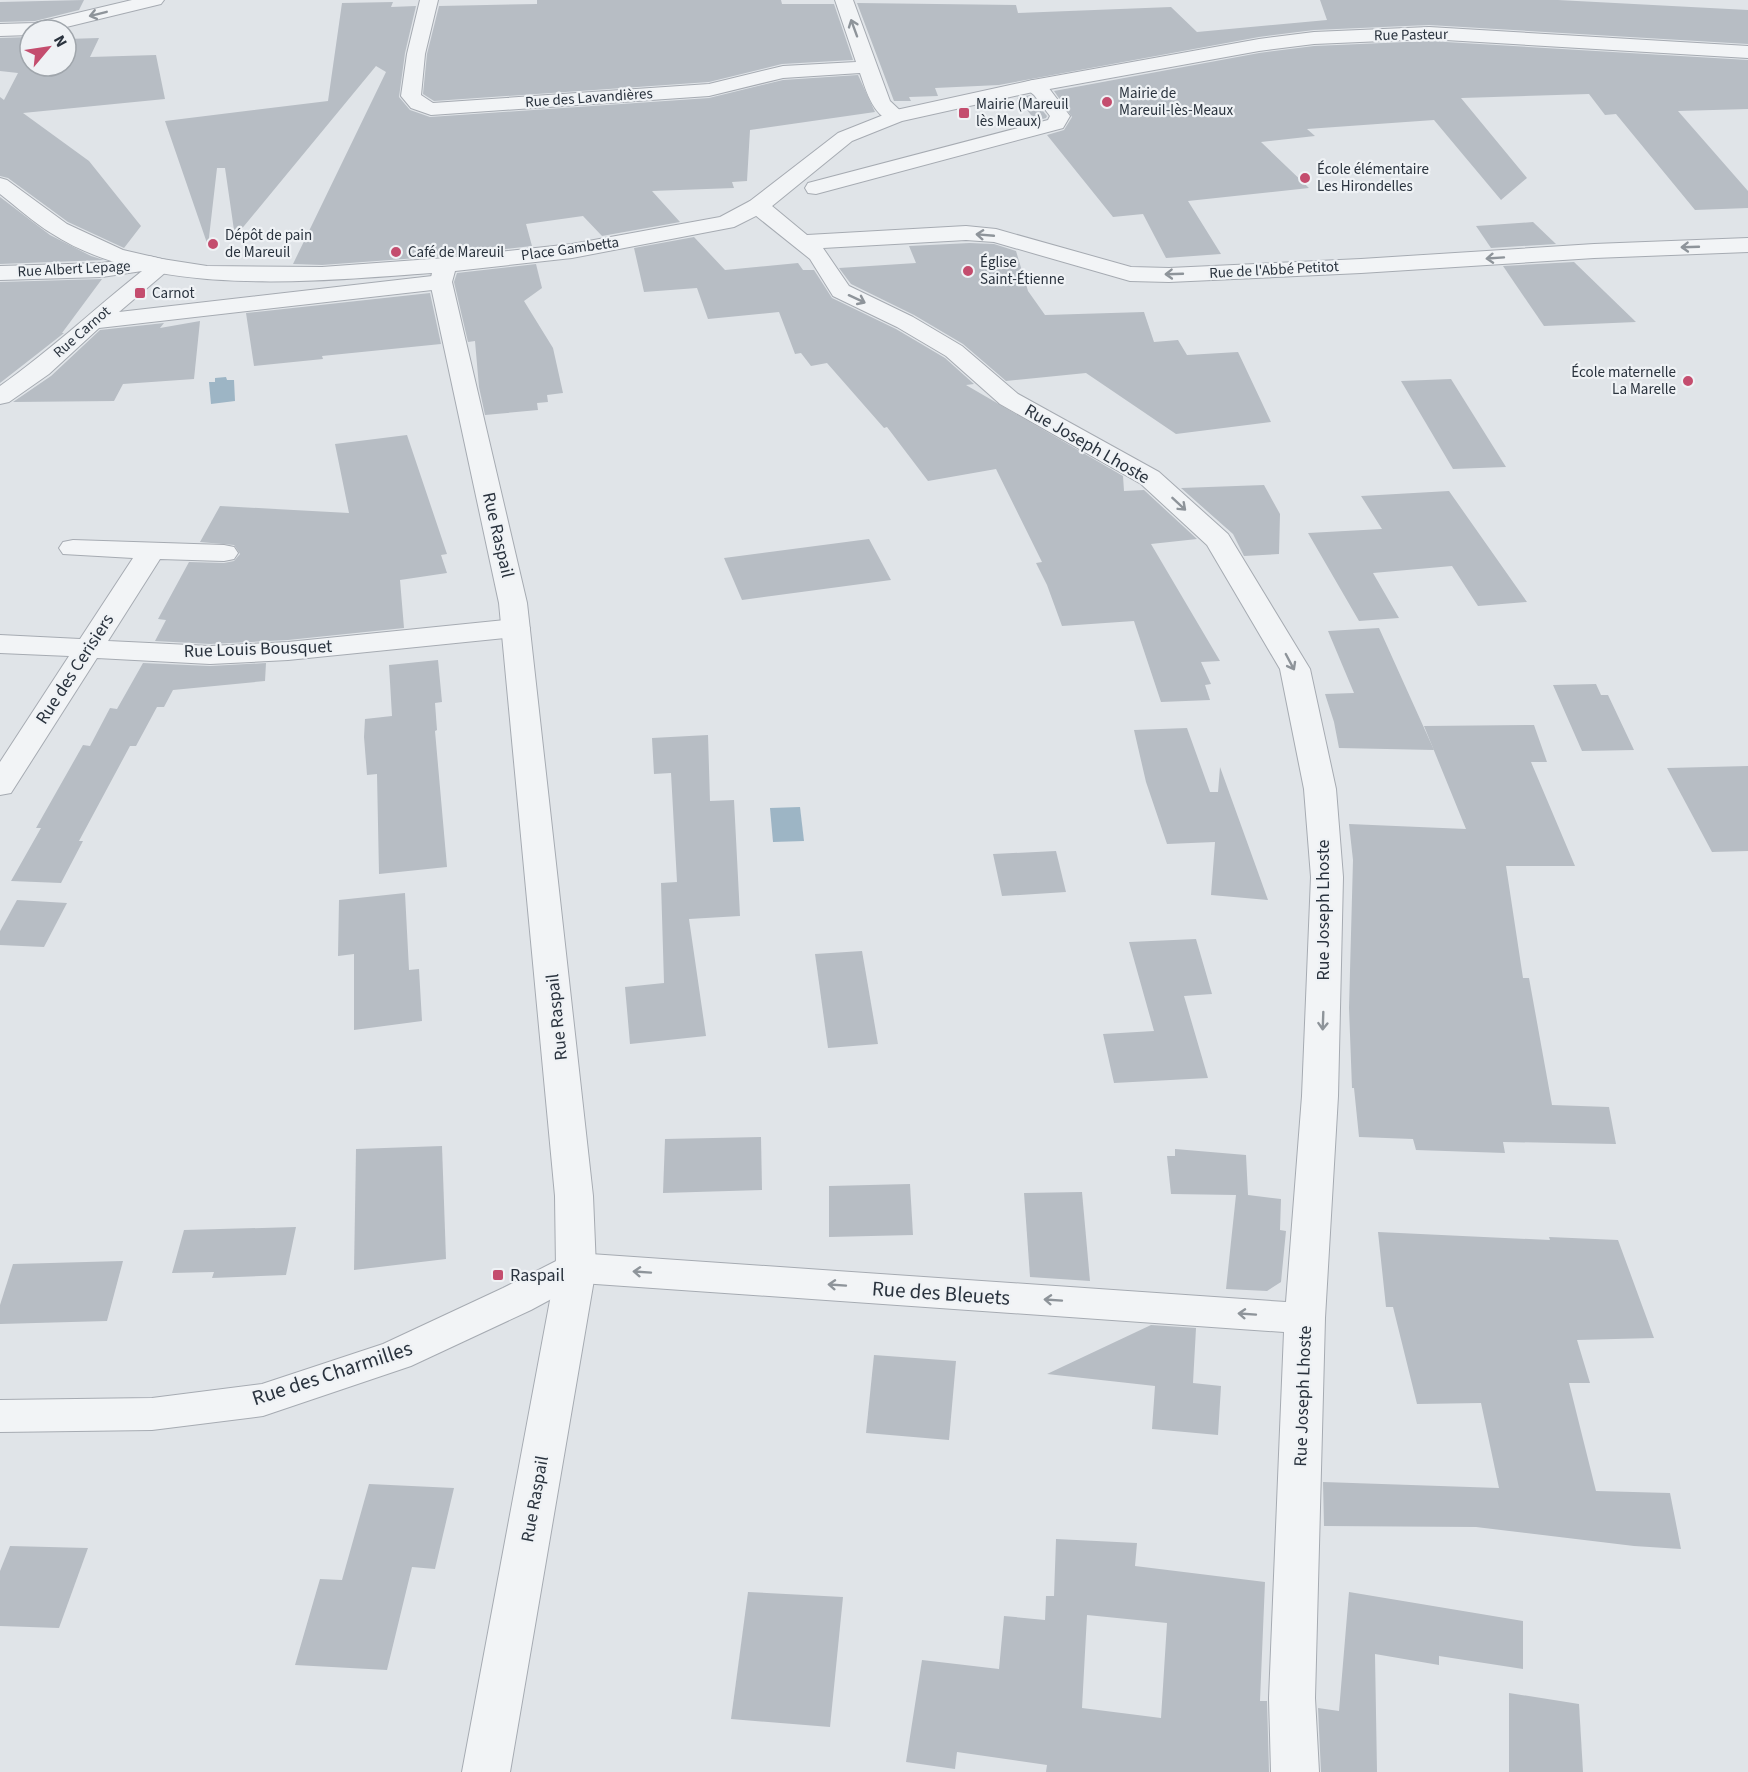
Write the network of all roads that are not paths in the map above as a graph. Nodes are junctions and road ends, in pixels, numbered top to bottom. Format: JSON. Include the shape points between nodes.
{"nodes":[{"id":1,"x":155,"y":0,"type":"edge"},
{"id":2,"x":429,"y":0,"type":"edge"},
{"id":3,"x":844,"y":0,"type":"edge"},
{"id":4,"x":0,"y":30,"type":"edge"},
{"id":5,"x":1748,"y":52,"type":"edge"},
{"id":6,"x":868,"y":67,"type":"junction"},
{"id":7,"x":1033,"y":86,"type":"junction"},
{"id":8,"x":896,"y":116,"type":"junction"},
{"id":9,"x":0,"y":184,"type":"edge"},
{"id":10,"x":816,"y":188,"type":"dead end"},
{"id":11,"x":758,"y":206,"type":"junction"},
{"id":12,"x":804,"y":242,"type":"junction"},
{"id":13,"x":1748,"y":245,"type":"edge"},
{"id":14,"x":155,"y":265,"type":"junction"},
{"id":15,"x":0,"y":273,"type":"edge"},
{"id":16,"x":443,"y":273,"type":"junction"},
{"id":17,"x":92,"y":322,"type":"junction"},
{"id":18,"x":0,"y":397,"type":"edge"},
{"id":19,"x":73,"y":548,"type":"dead end"},
{"id":20,"x":151,"y":551,"type":"junction"},
{"id":21,"x":224,"y":554,"type":"dead end"},
{"id":22,"x":516,"y":628,"type":"junction"},
{"id":23,"x":0,"y":644,"type":"edge"},
{"id":24,"x":88,"y":647,"type":"junction"},
{"id":25,"x":0,"y":786,"type":"edge"},
{"id":26,"x":576,"y":1268,"type":"junction"},
{"id":27,"x":1305,"y":1318,"type":"junction"},
{"id":28,"x":0,"y":1416,"type":"edge"},
{"id":29,"x":486,"y":1772,"type":"edge"},
{"id":30,"x":1295,"y":1772,"type":"edge"}],
"edges":[{"from":1,"to":4,"type":"street","one_way":true,"via":[[35,29]]},
{"from":2,"to":6,"type":"street","name":"Rue des Lavandières","via":[[411,96],[431,109],[709,90],[783,72]]},
{"from":6,"to":3,"type":"street","one_way":true},
{"from":5,"to":7,"type":"street","name":"Rue Pasteur","via":[[1429,33],[1314,38]]},
{"from":6,"to":8,"type":"street","via":[[881,104]]},
{"from":7,"to":8,"type":"street","name":"Rue Pasteur"},
{"from":7,"to":10,"type":"street","via":[[1060,116],[1056,124]]},
{"from":8,"to":11,"type":"street","name":"Place Gambetta","via":[[845,137]]},
{"from":9,"to":14,"type":"street","via":[[59,229],[91,245]]},
{"from":11,"to":12,"type":"street","name":"Rue Joseph Lhoste"},
{"from":11,"to":16,"type":"street","name":"Place Gambetta","via":[[726,222],[694,229]]},
{"from":13,"to":12,"type":"street","name":"Rue de l'Abbé Petitot","one_way":true,"via":[[1169,275],[1130,274],[996,236],[966,233]]},
{"from":12,"to":27,"type":"street","name":"Rue Joseph Lhoste","one_way":true,"via":[[818,255],[841,291],[954,351],[1009,399],[1150,478],[1218,540],[1295,669],[1320,789],[1327,878],[1320,1096]]},
{"from":14,"to":15,"type":"street","name":"Rue Albert Lepage"},
{"from":14,"to":16,"type":"street","name":"Place Gambetta","via":[[253,275]]},
{"from":14,"to":17,"type":"street","name":"Rue Carnot"},
{"from":16,"to":17,"type":"street","name":"Place Gambetta"},
{"from":16,"to":22,"type":"street","name":"Rue Raspail"},
{"from":17,"to":18,"type":"street","name":"Rue Carnot","via":[[40,369]]},
{"from":19,"to":20,"type":"street"},
{"from":20,"to":21,"type":"street"},
{"from":20,"to":24,"type":"street","name":"Rue des Cerisiers"},
{"from":22,"to":24,"type":"street","name":"Rue Louis Bousquet","via":[[210,655]]},
{"from":22,"to":26,"type":"street","name":"Rue Raspail","via":[[574,1196]]},
{"from":23,"to":24,"type":"street","name":"Rue Louis Bousquet"},
{"from":24,"to":25,"type":"street","name":"Rue des Cerisiers"},
{"from":27,"to":26,"type":"street","name":"Rue des Bleuets","one_way":true},
{"from":26,"to":28,"type":"street","name":"Rue des Charmilles","via":[[397,1355],[263,1400],[152,1414]]},
{"from":26,"to":29,"type":"street","name":"Rue Raspail"},
{"from":27,"to":30,"type":"street","name":"Rue Joseph Lhoste","via":[[1292,1698]]}]}
